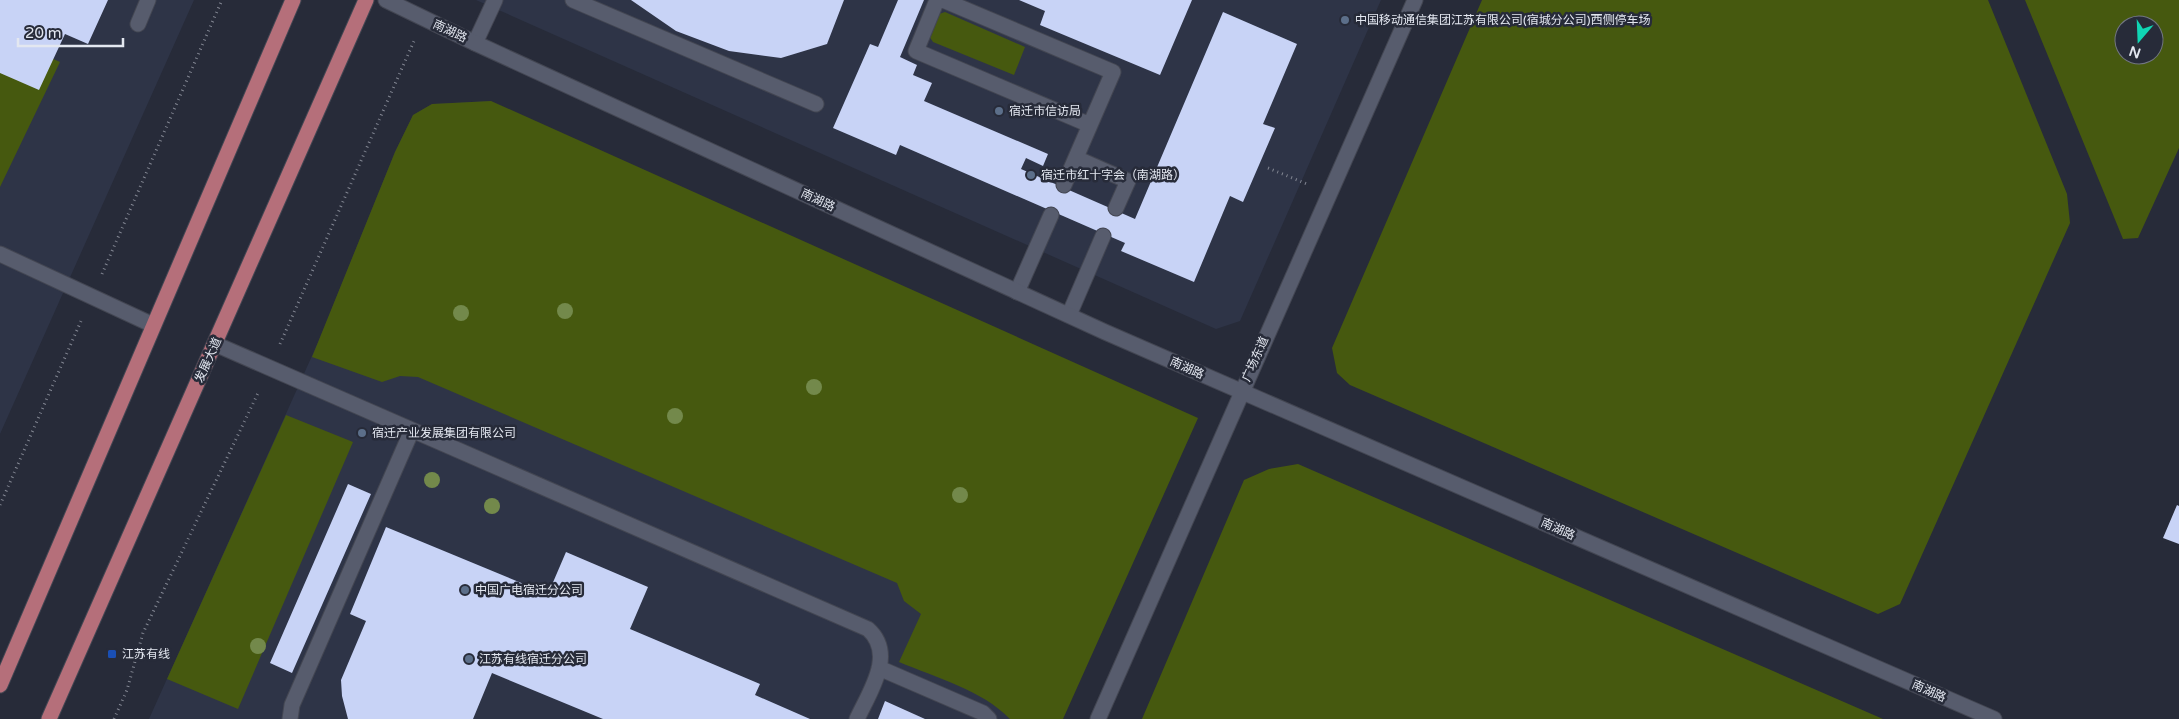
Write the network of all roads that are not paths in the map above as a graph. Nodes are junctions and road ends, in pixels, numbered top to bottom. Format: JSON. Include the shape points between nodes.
{"nodes":[{"id":1,"x":148,"y":0,"type":"edge"},
{"id":2,"x":293,"y":0,"type":"edge"},
{"id":3,"x":366,"y":0,"type":"edge"},
{"id":4,"x":386,"y":0,"type":"edge"},
{"id":5,"x":495,"y":0,"type":"edge"},
{"id":6,"x":573,"y":0,"type":"edge"},
{"id":7,"x":937,"y":0,"type":"edge"},
{"id":8,"x":943,"y":0,"type":"edge"},
{"id":9,"x":1415,"y":0,"type":"edge"},
{"id":10,"x":138,"y":24,"type":"dead end"},
{"id":11,"x":475,"y":43,"type":"junction"},
{"id":12,"x":816,"y":104,"type":"dead end"},
{"id":13,"x":1090,"y":125,"type":"junction"},
{"id":14,"x":1076,"y":158,"type":"junction"},
{"id":15,"x":1064,"y":185,"type":"dead end"},
{"id":16,"x":1116,"y":208,"type":"dead end"},
{"id":17,"x":1051,"y":215,"type":"dead end"},
{"id":18,"x":1103,"y":236,"type":"dead end"},
{"id":19,"x":0,"y":254,"type":"edge"},
{"id":20,"x":1017,"y":292,"type":"junction"},
{"id":21,"x":1069,"y":315,"type":"junction"},
{"id":22,"x":153,"y":325,"type":"junction"},
{"id":23,"x":215,"y":344,"type":"junction"},
{"id":24,"x":1241,"y":392,"type":"junction"},
{"id":25,"x":412,"y":430,"type":"junction"},
{"id":26,"x":879,"y":668,"type":"junction"},
{"id":27,"x":0,"y":685,"type":"edge"},
{"id":28,"x":49,"y":719,"type":"edge"},
{"id":29,"x":290,"y":719,"type":"edge"},
{"id":30,"x":857,"y":719,"type":"edge"},
{"id":31,"x":989,"y":719,"type":"edge"},
{"id":32,"x":1098,"y":719,"type":"edge"},
{"id":33,"x":1994,"y":719,"type":"edge"}],
"edges":[{"from":1,"to":10,"type":"street"},
{"from":2,"to":22,"type":"main road"},
{"from":3,"to":23,"type":"main road","name":"发展大道"},
{"from":4,"to":11,"type":"street","name":"南湖路"},
{"from":5,"to":11,"type":"street"},
{"from":6,"to":12,"type":"street"},
{"from":7,"to":13,"type":"street","via":[[916,51]]},
{"from":8,"to":13,"type":"street","via":[[1113,72]]},
{"from":9,"to":24,"type":"street","name":"广场东道"},
{"from":11,"to":20,"type":"street","name":"南湖路"},
{"from":13,"to":14,"type":"street"},
{"from":14,"to":15,"type":"street"},
{"from":14,"to":16,"type":"street","via":[[1128,181]]},
{"from":17,"to":20,"type":"street"},
{"from":18,"to":21,"type":"street"},
{"from":19,"to":22,"type":"street"},
{"from":20,"to":21,"type":"street","name":"南湖路"},
{"from":21,"to":24,"type":"street","name":"南湖路"},
{"from":22,"to":27,"type":"main road"},
{"from":23,"to":25,"type":"street"},
{"from":23,"to":28,"type":"main road","name":"发展大道"},
{"from":24,"to":32,"type":"street","name":"广场东道"},
{"from":24,"to":33,"type":"street","name":"南湖路"},
{"from":25,"to":26,"type":"street","via":[[868,629],[878,638],[882,651]]},
{"from":25,"to":29,"type":"street","via":[[292,705]]},
{"from":26,"to":30,"type":"street"},
{"from":26,"to":31,"type":"street","via":[[983,713]]}]}
